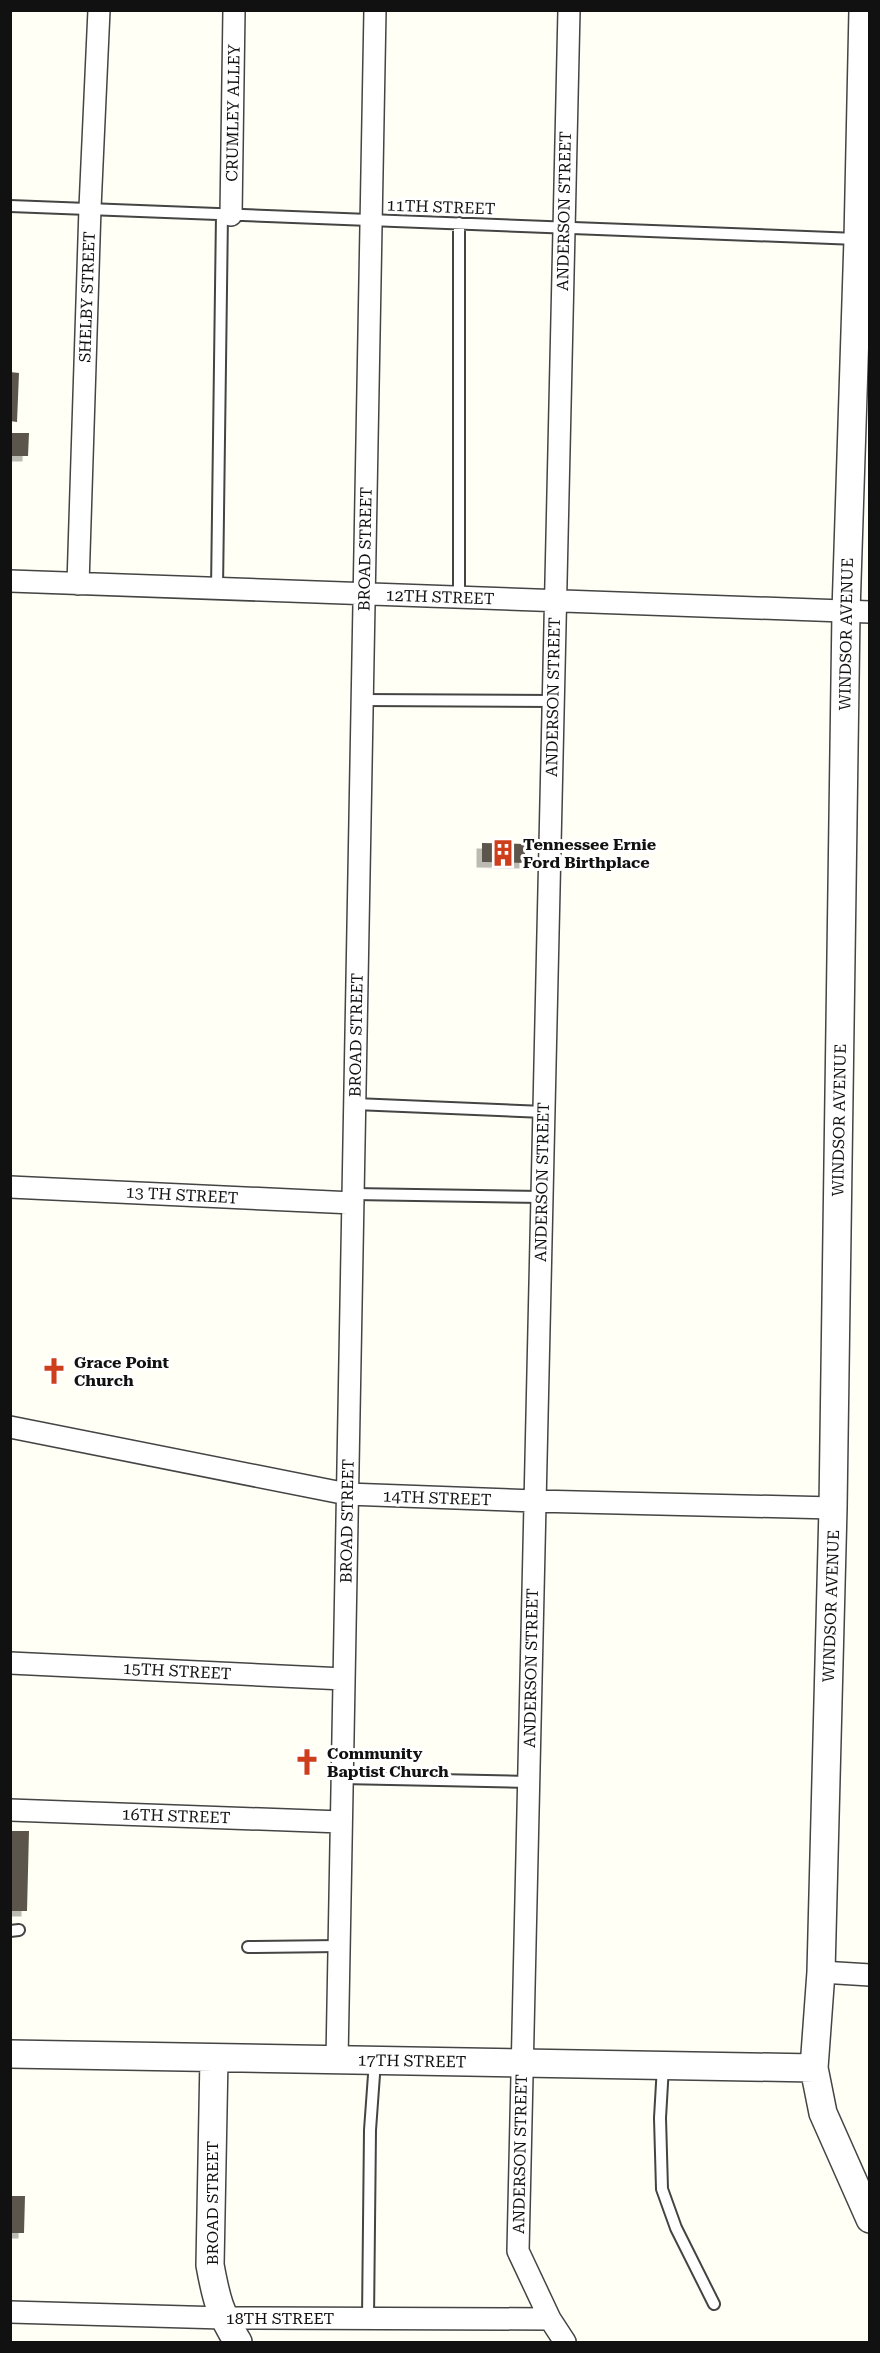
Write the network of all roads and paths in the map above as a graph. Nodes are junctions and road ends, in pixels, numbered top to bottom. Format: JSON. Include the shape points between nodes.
{"nodes":[{"id":1,"x":99,"y":10,"type":"edge"},
{"id":2,"x":234,"y":10,"type":"edge"},
{"id":3,"x":375,"y":10,"type":"edge"},
{"id":4,"x":569,"y":10,"type":"edge"},
{"id":5,"x":862,"y":10,"type":"edge"},
{"id":6,"x":10,"y":206,"type":"edge"},
{"id":7,"x":90,"y":208,"type":"junction"},
{"id":8,"x":226,"y":215,"type":"junction"},
{"id":9,"x":371,"y":220,"type":"junction"},
{"id":10,"x":459,"y":223,"type":"junction"},
{"id":11,"x":564,"y":226,"type":"junction"},
{"id":12,"x":864,"y":239,"type":"edge"},
{"id":13,"x":10,"y":582,"type":"edge"},
{"id":14,"x":78,"y":584,"type":"junction"},
{"id":15,"x":216,"y":589,"type":"junction"},
{"id":16,"x":364,"y":594,"type":"junction"},
{"id":17,"x":459,"y":598,"type":"junction"},
{"id":18,"x":556,"y":601,"type":"junction"},
{"id":19,"x":858,"y":612,"type":"edge"},
{"id":20,"x":362,"y":700,"type":"junction"},
{"id":21,"x":553,"y":701,"type":"junction"},
{"id":22,"x":355,"y":1104,"type":"junction"},
{"id":23,"x":544,"y":1112,"type":"junction"},
{"id":24,"x":10,"y":1186,"type":"edge"},
{"id":25,"x":542,"y":1197,"type":"junction"},
{"id":26,"x":353,"y":1198,"type":"junction"},
{"id":27,"x":10,"y":1428,"type":"edge"},
{"id":28,"x":348,"y":1494,"type":"junction"},
{"id":29,"x":535,"y":1501,"type":"junction"},
{"id":30,"x":833,"y":1508,"type":"junction"},
{"id":31,"x":10,"y":1663,"type":"edge"},
{"id":32,"x":344,"y":1679,"type":"junction"},
{"id":33,"x":342,"y":1778,"type":"junction"},
{"id":34,"x":528,"y":1782,"type":"junction"},
{"id":35,"x":10,"y":1810,"type":"edge"},
{"id":36,"x":341,"y":1822,"type":"junction"},
{"id":37,"x":339,"y":1946,"type":"junction"},
{"id":38,"x":248,"y":1947,"type":"dead end"},
{"id":39,"x":821,"y":1972,"type":"junction"},
{"id":40,"x":870,"y":1975,"type":"edge"},
{"id":41,"x":10,"y":2054,"type":"edge"},
{"id":42,"x":214,"y":2058,"type":"junction"},
{"id":43,"x":337,"y":2060,"type":"junction"},
{"id":44,"x":375,"y":2061,"type":"junction"},
{"id":45,"x":522,"y":2063,"type":"junction"},
{"id":46,"x":663,"y":2066,"type":"junction"},
{"id":47,"x":814,"y":2068,"type":"junction"},
{"id":48,"x":870,"y":2219,"type":"edge"},
{"id":49,"x":714,"y":2304,"type":"dead end"},
{"id":50,"x":10,"y":2312,"type":"edge"},
{"id":51,"x":223,"y":2318,"type":"junction"},
{"id":52,"x":368,"y":2319,"type":"junction"},
{"id":53,"x":550,"y":2319,"type":"junction"},
{"id":54,"x":238,"y":2343,"type":"edge"},
{"id":55,"x":565,"y":2343,"type":"edge"}],
"edges":[{"from":1,"to":7,"type":"street","name":"SHELBY STREET"},
{"from":2,"to":8,"type":"street","name":"CRUMLEY ALLEY"},
{"from":3,"to":9,"type":"street","name":"BROAD STREET"},
{"from":4,"to":11,"type":"street","name":"ANDERSON STREET"},
{"from":5,"to":12,"type":"street","name":"WINDSOR AVENUE"},
{"from":6,"to":7,"type":"lane","name":"11TH STREET"},
{"from":7,"to":8,"type":"lane","name":"11TH STREET"},
{"from":7,"to":14,"type":"street","name":"SHELBY STREET"},
{"from":8,"to":9,"type":"lane","name":"11TH STREET"},
{"from":8,"to":15,"type":"lane"},
{"from":9,"to":10,"type":"lane","name":"11TH STREET"},
{"from":9,"to":16,"type":"street","name":"BROAD STREET"},
{"from":10,"to":11,"type":"lane","name":"11TH STREET"},
{"from":10,"to":17,"type":"lane"},
{"from":11,"to":12,"type":"lane","name":"11TH STREET"},
{"from":11,"to":18,"type":"street","name":"ANDERSON STREET"},
{"from":12,"to":19,"type":"street","name":"WINDSOR AVENUE"},
{"from":13,"to":14,"type":"street","name":"12TH STREET"},
{"from":14,"to":15,"type":"street","name":"12TH STREET"},
{"from":15,"to":16,"type":"street","name":"12TH STREET"},
{"from":16,"to":17,"type":"street","name":"12TH STREET"},
{"from":16,"to":20,"type":"street","name":"BROAD STREET"},
{"from":17,"to":18,"type":"street","name":"12TH STREET"},
{"from":18,"to":19,"type":"street","name":"12TH STREET"},
{"from":18,"to":21,"type":"street","name":"ANDERSON STREET"},
{"from":19,"to":30,"type":"street","name":"WINDSOR AVENUE"},
{"from":20,"to":21,"type":"lane"},
{"from":20,"to":22,"type":"street","name":"BROAD STREET"},
{"from":21,"to":23,"type":"street","name":"ANDERSON STREET"},
{"from":22,"to":23,"type":"lane"},
{"from":22,"to":26,"type":"street","name":"BROAD STREET"},
{"from":23,"to":25,"type":"street","name":"ANDERSON STREET"},
{"from":24,"to":26,"type":"street","name":"13 TH STREET"},
{"from":25,"to":26,"type":"lane"},
{"from":25,"to":29,"type":"street","name":"ANDERSON STREET"},
{"from":26,"to":28,"type":"street","name":"BROAD STREET"},
{"from":27,"to":28,"type":"street","name":"14TH STREET"},
{"from":28,"to":29,"type":"street","name":"14TH STREET"},
{"from":28,"to":32,"type":"street","name":"BROAD STREET"},
{"from":29,"to":30,"type":"street","name":"14TH STREET"},
{"from":29,"to":34,"type":"street","name":"ANDERSON STREET"},
{"from":30,"to":39,"type":"street","name":"WINDSOR AVENUE"},
{"from":31,"to":32,"type":"street","name":"15TH STREET"},
{"from":32,"to":33,"type":"street","name":"BROAD STREET"},
{"from":33,"to":34,"type":"lane"},
{"from":33,"to":36,"type":"street","name":"BROAD STREET"},
{"from":34,"to":45,"type":"street","name":"ANDERSON STREET"},
{"from":35,"to":36,"type":"street","name":"16TH STREET"},
{"from":36,"to":37,"type":"street","name":"BROAD STREET"},
{"from":37,"to":38,"type":"lane"},
{"from":37,"to":43,"type":"street","name":"BROAD STREET"},
{"from":39,"to":40,"type":"street"},
{"from":39,"to":47,"type":"street","name":"WINDSOR AVENUE"},
{"from":41,"to":42,"type":"street","name":"17TH STREET"},
{"from":42,"to":43,"type":"street","name":"17TH STREET"},
{"from":42,"to":51,"type":"street","name":"BROAD STREET","via":[[210,2265]]},
{"from":43,"to":44,"type":"street","name":"17TH STREET"},
{"from":44,"to":45,"type":"street","name":"17TH STREET"},
{"from":44,"to":52,"type":"lane","via":[[370,2130]]},
{"from":45,"to":46,"type":"street","name":"17TH STREET"},
{"from":45,"to":53,"type":"street","name":"ANDERSON STREET","via":[[518,2251]]},
{"from":46,"to":47,"type":"street","name":"17TH STREET"},
{"from":46,"to":49,"type":"lane","via":[[662,2189],[676,2228]]},
{"from":47,"to":48,"type":"street","name":"WINDSOR AVENUE","via":[[823,2114]]},
{"from":50,"to":51,"type":"street","name":"18TH STREET"},
{"from":51,"to":52,"type":"street","name":"18TH STREET"},
{"from":51,"to":54,"type":"street","name":"BROAD STREET"},
{"from":52,"to":53,"type":"street","name":"18TH STREET"},
{"from":53,"to":55,"type":"street","name":"ANDERSON STREET"}]}
